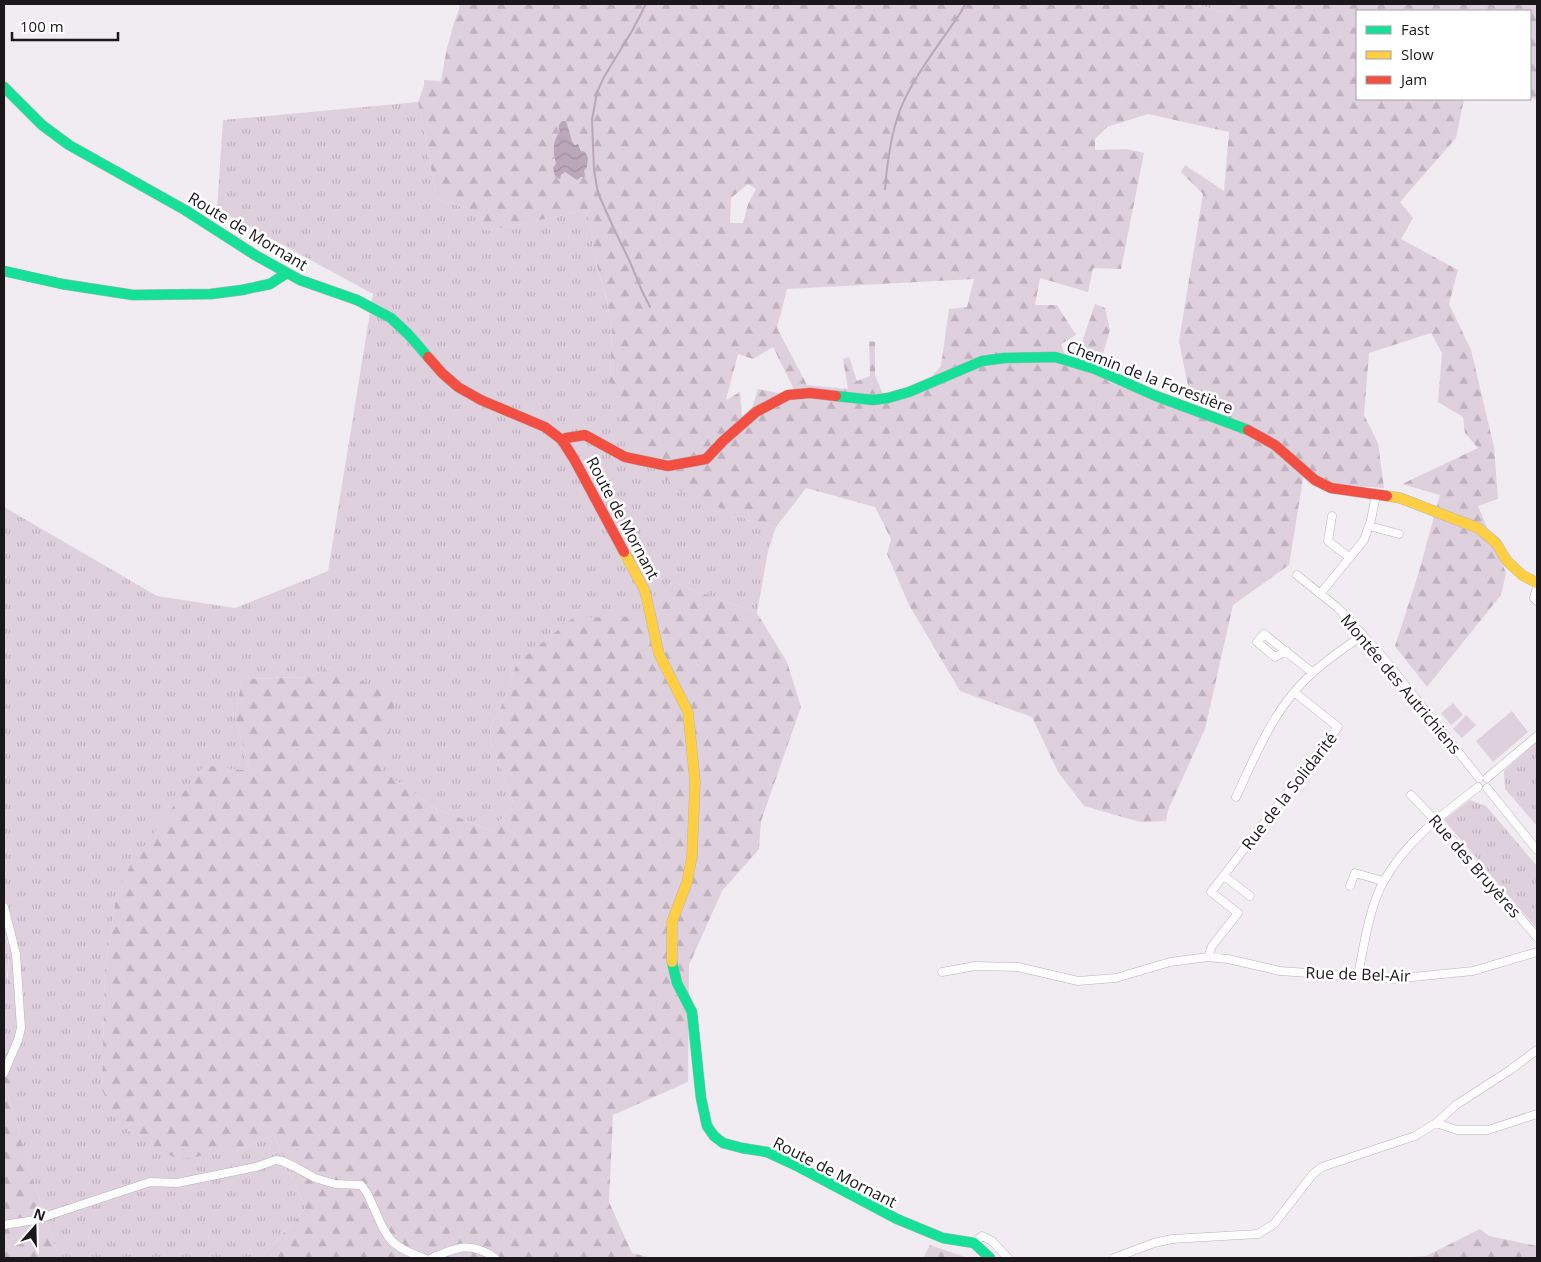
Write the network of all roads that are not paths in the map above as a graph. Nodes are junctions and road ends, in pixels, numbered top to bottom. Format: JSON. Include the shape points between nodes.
{"nodes":[{"id":1,"x":4,"y":88,"type":"edge"},
{"id":2,"x":4,"y":271,"type":"edge"},
{"id":3,"x":287,"y":273,"type":"junction"},
{"id":4,"x":562,"y":440,"type":"junction"},
{"id":5,"x":1376,"y":495,"type":"junction"},
{"id":6,"x":1332,"y":516,"type":"dead end"},
{"id":7,"x":1369,"y":526,"type":"junction"},
{"id":8,"x":1399,"y":534,"type":"dead end"},
{"id":9,"x":1350,"y":558,"type":"junction"},
{"id":10,"x":1297,"y":575,"type":"dead end"},
{"id":11,"x":1537,"y":584,"type":"edge"},
{"id":12,"x":1537,"y":587,"type":"edge"},
{"id":13,"x":1320,"y":594,"type":"junction"},
{"id":14,"x":1537,"y":600,"type":"edge"},
{"id":15,"x":1363,"y":635,"type":"junction"},
{"id":16,"x":1286,"y":651,"type":"dead end"},
{"id":17,"x":1313,"y":673,"type":"junction"},
{"id":18,"x":1294,"y":692,"type":"junction"},
{"id":19,"x":1537,"y":736,"type":"edge"},
{"id":20,"x":1483,"y":778,"type":"junction"},
{"id":21,"x":1482,"y":788,"type":"junction"},
{"id":22,"x":1411,"y":796,"type":"dead end"},
{"id":23,"x":1236,"y":797,"type":"dead end"},
{"id":24,"x":1436,"y":820,"type":"junction"},
{"id":25,"x":1537,"y":850,"type":"edge"},
{"id":26,"x":1224,"y":876,"type":"junction"},
{"id":27,"x":1383,"y":882,"type":"junction"},
{"id":28,"x":1350,"y":886,"type":"dead end"},
{"id":29,"x":1250,"y":896,"type":"dead end"},
{"id":30,"x":4,"y":907,"type":"edge"},
{"id":31,"x":1537,"y":937,"type":"edge"},
{"id":32,"x":1537,"y":952,"type":"edge"},
{"id":33,"x":1208,"y":957,"type":"junction"},
{"id":34,"x":942,"y":972,"type":"dead end"},
{"id":35,"x":1358,"y":976,"type":"junction"},
{"id":36,"x":1537,"y":1050,"type":"edge"},
{"id":37,"x":4,"y":1073,"type":"edge"},
{"id":38,"x":1537,"y":1114,"type":"edge"},
{"id":39,"x":1436,"y":1123,"type":"junction"},
{"id":40,"x":4,"y":1225,"type":"edge"},
{"id":41,"x":974,"y":1244,"type":"junction"},
{"id":42,"x":424,"y":1258,"type":"edge"},
{"id":43,"x":432,"y":1258,"type":"edge"},
{"id":44,"x":496,"y":1258,"type":"edge"},
{"id":45,"x":990,"y":1258,"type":"edge"},
{"id":46,"x":1008,"y":1258,"type":"edge"},
{"id":47,"x":1114,"y":1258,"type":"edge"}],
"edges":[{"from":1,"to":3,"type":"main road","name":"Route de Mornant","via":[[42,125],[69,145],[185,210]]},
{"from":2,"to":3,"type":"main road","via":[[133,295],[211,294],[242,290],[270,284]]},
{"from":3,"to":4,"type":"main road","name":"Route de Mornant","via":[[391,318],[458,387],[545,427]]},
{"from":4,"to":5,"type":"main road","name":"Chemin de la Forestière","via":[[585,435],[625,457],[668,466],[706,459],[756,412],[788,395],[810,393],[873,400],[888,398],[982,361],[1055,357],[1095,369],[1156,396],[1249,430],[1276,445],[1315,480],[1332,488]]},
{"from":4,"to":41,"type":"main road","name":"Route de Mornant","via":[[645,591],[658,654],[688,712],[695,782],[692,856],[687,882],[672,922],[672,963],[677,983],[692,1012],[707,1126],[723,1143],[767,1152],[897,1219],[943,1238]]},
{"from":5,"to":7,"type":"street"},
{"from":5,"to":11,"type":"main road","name":"Chemin de la Forestière","via":[[1400,498],[1478,528],[1496,543],[1507,561]]},
{"from":6,"to":9,"type":"street","via":[[1328,541]]},
{"from":7,"to":8,"type":"street"},
{"from":7,"to":9,"type":"street","via":[[1364,540]]},
{"from":9,"to":13,"type":"street"},
{"from":10,"to":13,"type":"street","name":"Montée des Autrichiens"},
{"from":12,"to":14,"type":"street","via":[[1534,598]]},
{"from":13,"to":15,"type":"street","name":"Montée des Autrichiens"},
{"from":15,"to":17,"type":"street"},
{"from":15,"to":20,"type":"street","name":"Montée des Autrichiens"},
{"from":16,"to":17,"type":"street"},
{"from":17,"to":18,"type":"street"},
{"from":18,"to":23,"type":"street","via":[[1275,718]]},
{"from":18,"to":26,"type":"street","name":"Rue de la Solidarité","via":[[1338,727]]},
{"from":19,"to":20,"type":"street"},
{"from":20,"to":21,"type":"street","via":[[1476,783]]},
{"from":21,"to":24,"type":"street"},
{"from":21,"to":25,"type":"street"},
{"from":22,"to":24,"type":"street","name":"Rue des Bruyères"},
{"from":24,"to":27,"type":"street","via":[[1411,844]]},
{"from":24,"to":31,"type":"street","name":"Rue des Bruyères"},
{"from":26,"to":29,"type":"street"},
{"from":26,"to":33,"type":"street","via":[[1211,892],[1238,913],[1212,946]]},
{"from":27,"to":28,"type":"street","via":[[1355,873]]},
{"from":27,"to":35,"type":"street","via":[[1375,900]]},
{"from":30,"to":37,"type":"street","via":[[16,954],[21,1028]]},
{"from":32,"to":35,"type":"street","name":"Rue de Bel-Air","via":[[1473,971],[1392,979]]},
{"from":33,"to":34,"type":"street","name":"Rue de Bel-Air","via":[[1170,962],[1116,978],[1078,981],[1018,967],[975,966]]},
{"from":33,"to":35,"type":"street","name":"Rue de Bel-Air","via":[[1280,971]]},
{"from":36,"to":39,"type":"street","via":[[1456,1105]]},
{"from":38,"to":39,"type":"street","via":[[1488,1130],[1457,1130]]},
{"from":39,"to":47,"type":"street","via":[[1415,1136],[1322,1167],[1274,1224],[1258,1234],[1172,1239]]},
{"from":40,"to":42,"type":"street","via":[[35,1220],[150,1182],[177,1183],[276,1160],[335,1184],[361,1185],[367,1191],[386,1234],[396,1246]]},
{"from":41,"to":45,"type":"main road"},
{"from":41,"to":46,"type":"street","via":[[982,1236],[992,1241]]},
{"from":43,"to":44,"type":"street","via":[[465,1246],[479,1248]]}]}
